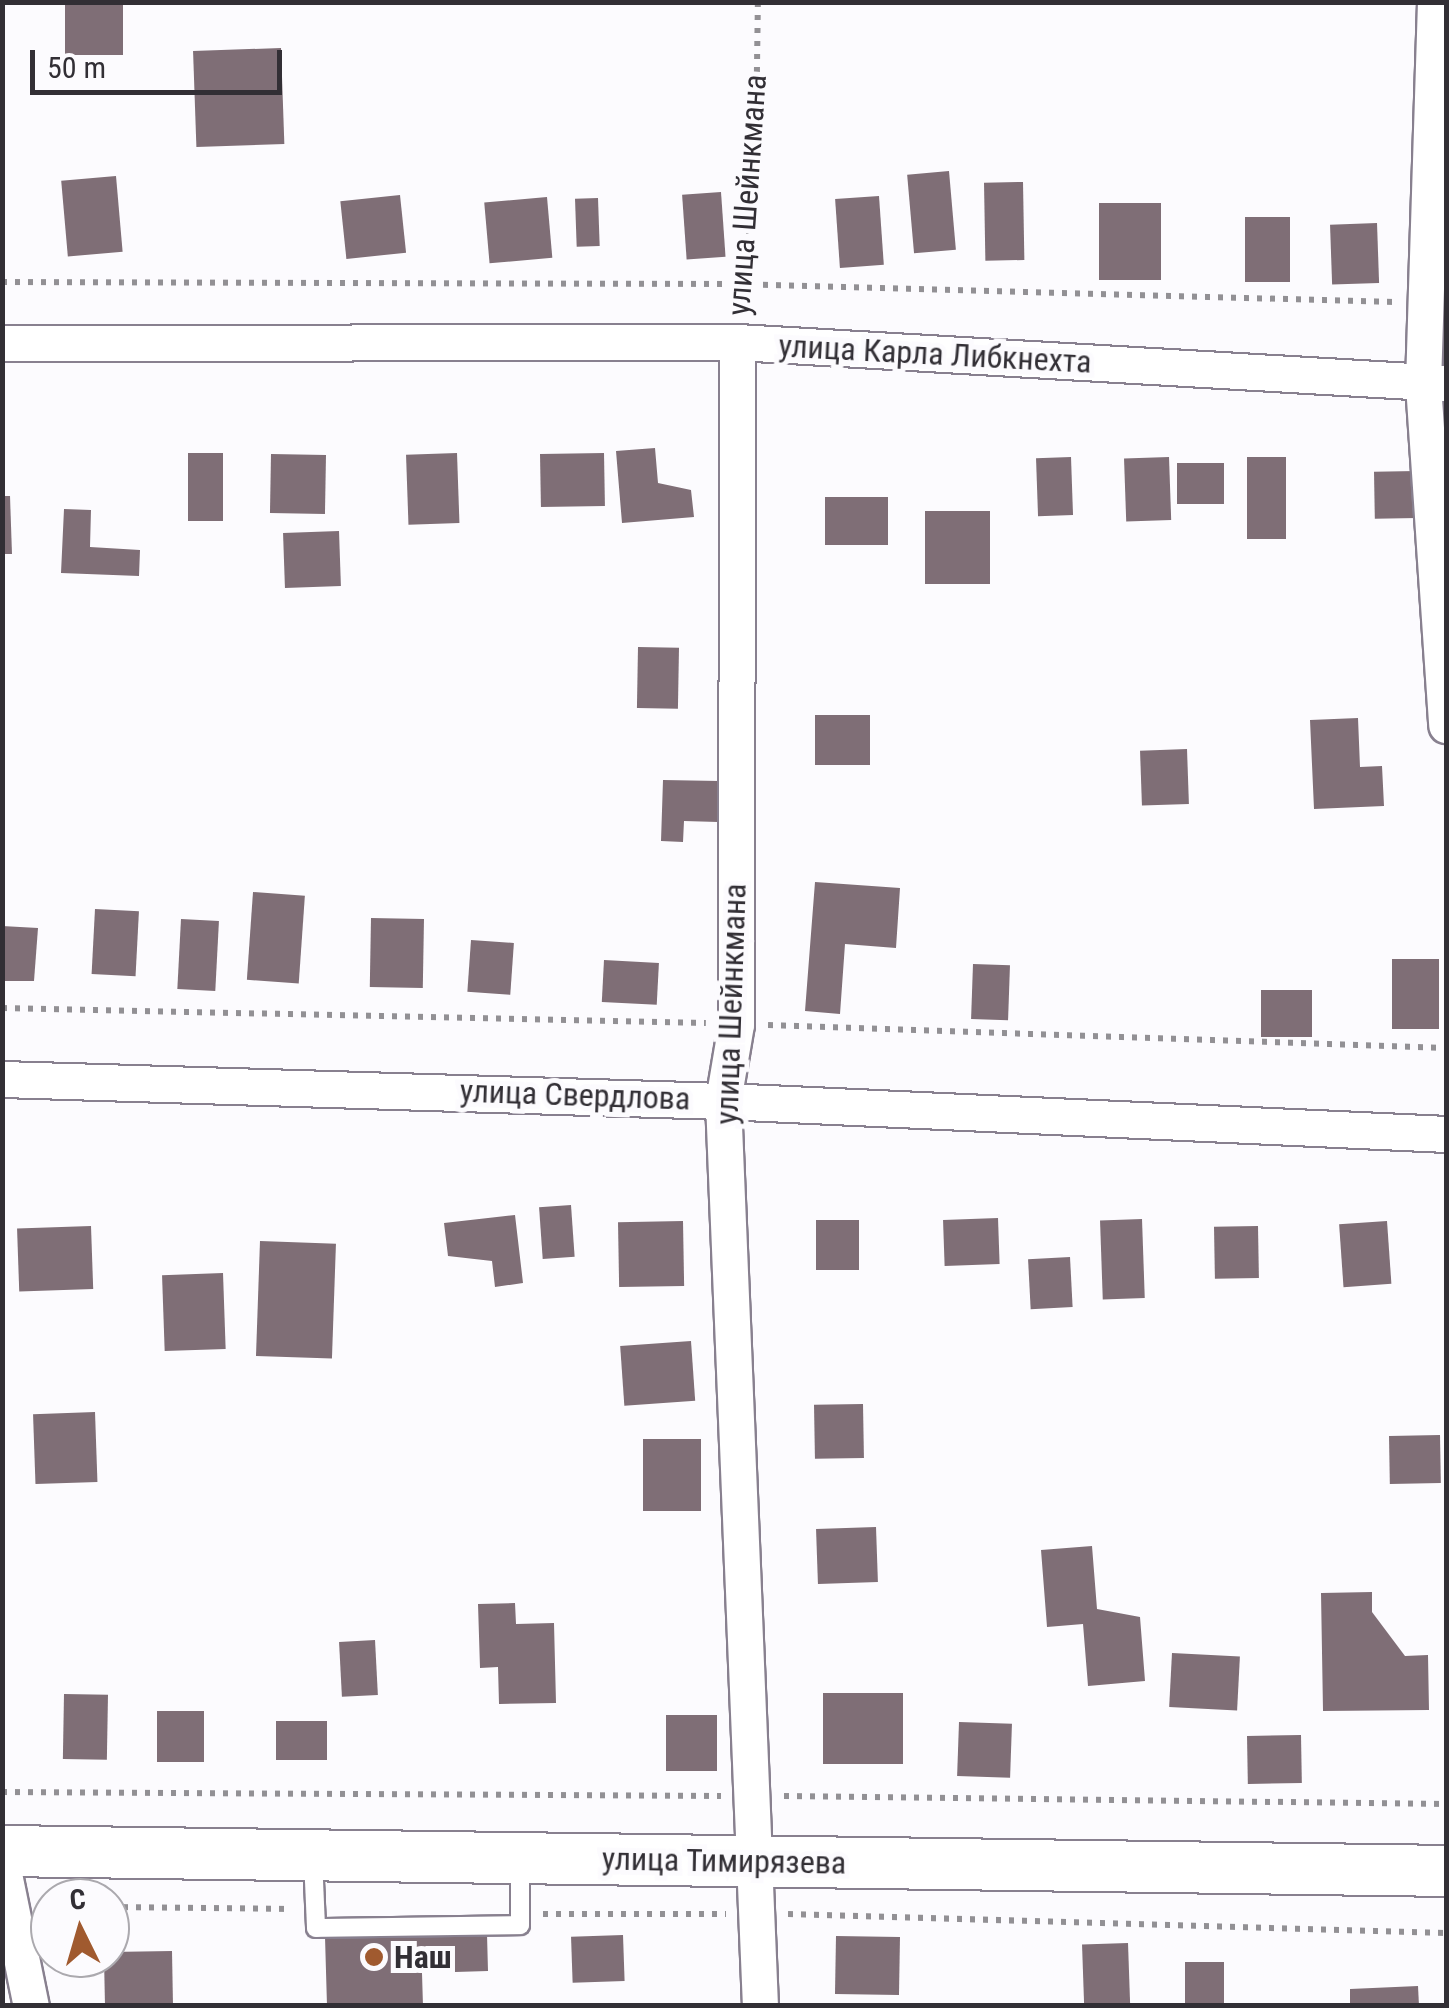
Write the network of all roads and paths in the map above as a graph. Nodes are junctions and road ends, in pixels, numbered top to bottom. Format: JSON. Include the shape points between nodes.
{"nodes":[{"id":1,"x":758,"y":2,"type":"edge"},
{"id":2,"x":1435,"y":2,"type":"edge"},
{"id":3,"x":2,"y":282,"type":"edge"},
{"id":4,"x":737,"y":284,"type":"junction"},
{"id":5,"x":1428,"y":303,"type":"junction"},
{"id":6,"x":737,"y":342,"type":"junction"},
{"id":7,"x":2,"y":343,"type":"edge"},
{"id":8,"x":1435,"y":383,"type":"edge"},
{"id":9,"x":1446,"y":725,"type":"edge"},
{"id":10,"x":2,"y":1079,"type":"edge"},
{"id":11,"x":723,"y":1101,"type":"junction"},
{"id":12,"x":1446,"y":1134,"type":"edge"},
{"id":13,"x":2,"y":1851,"type":"edge"},
{"id":14,"x":313,"y":1853,"type":"junction"},
{"id":15,"x":520,"y":1857,"type":"junction"},
{"id":16,"x":757,"y":1862,"type":"junction"},
{"id":17,"x":2,"y":1864,"type":"edge"},
{"id":18,"x":1446,"y":1871,"type":"edge"},
{"id":19,"x":31,"y":2006,"type":"edge"},
{"id":20,"x":760,"y":2006,"type":"edge"}],
"edges":[{"from":1,"to":4,"type":"path","name":"улица Шейнкмана","via":[[756,136]]},
{"from":2,"to":5,"type":"street"},
{"from":3,"to":4,"type":"path"},
{"from":4,"to":5,"type":"path"},
{"from":4,"to":6,"type":"path","name":"улица Шейнкмана"},
{"from":5,"to":8,"type":"street"},
{"from":6,"to":7,"type":"street","name":"улица Карла Либкнехта"},
{"from":6,"to":8,"type":"street","name":"улица Карла Либкнехта"},
{"from":6,"to":11,"type":"street","name":"улица Шейнкмана","via":[[736,1024]]},
{"from":8,"to":9,"type":"street"},
{"from":10,"to":11,"type":"street","name":"улица Свердлова"},
{"from":11,"to":12,"type":"street","name":"улица Свердлова"},
{"from":11,"to":16,"type":"street","name":"улица Шейнкмана"},
{"from":13,"to":14,"type":"main road","name":"улица Тимирязева"},
{"from":14,"to":15,"type":"main road","name":"улица Тимирязева"},
{"from":14,"to":15,"type":"lane","via":[[316,1928],[520,1924]]},
{"from":15,"to":16,"type":"main road","name":"улица Тимирязева"},
{"from":16,"to":18,"type":"main road","name":"улица Тимирязева"},
{"from":16,"to":20,"type":"street","name":"улица Шейнкмана"},
{"from":17,"to":19,"type":"street"}]}
